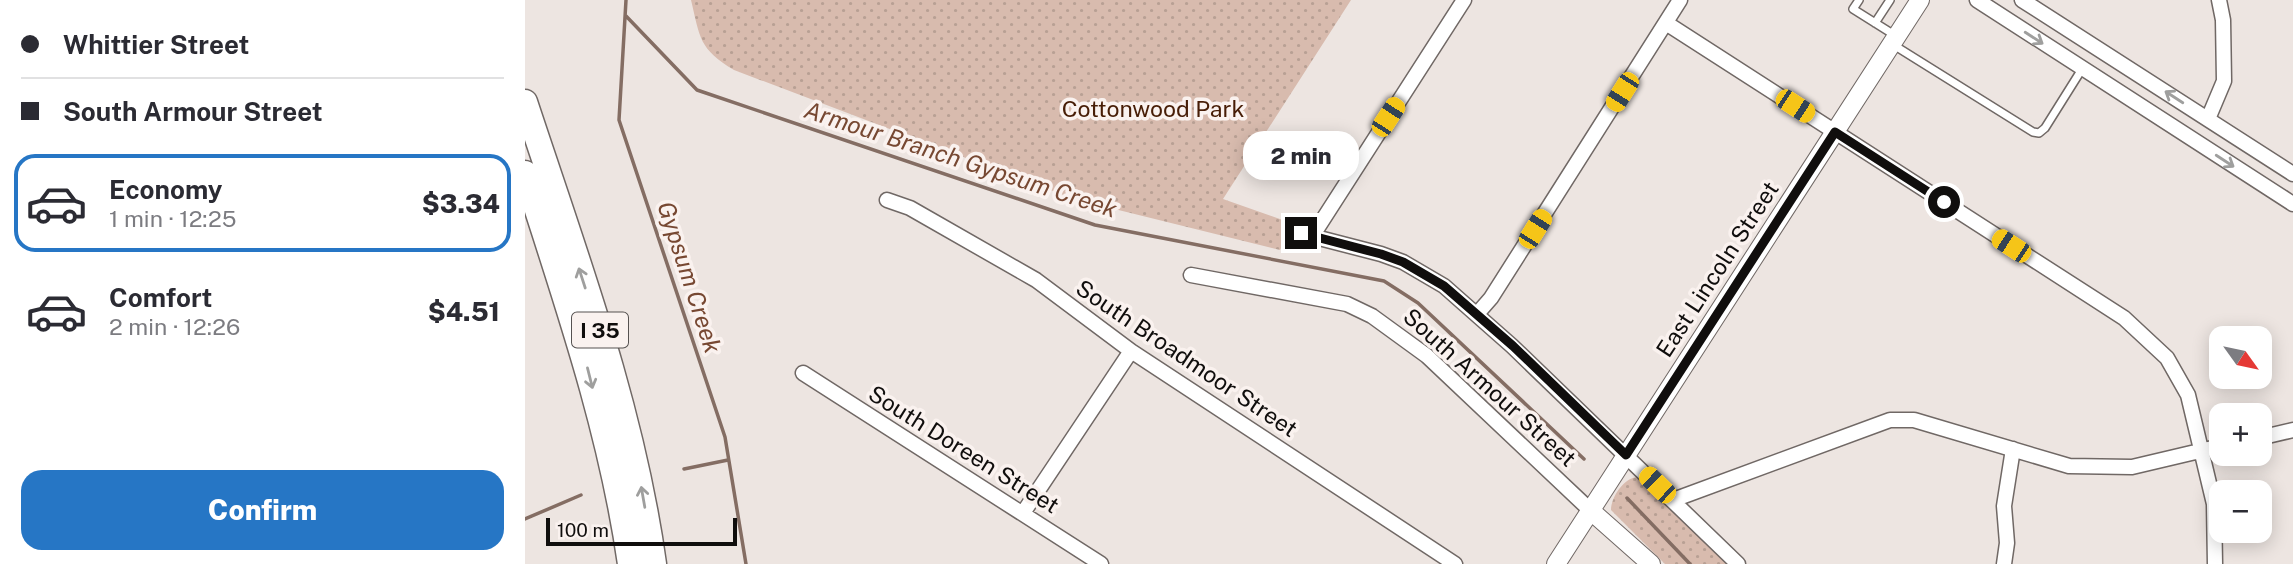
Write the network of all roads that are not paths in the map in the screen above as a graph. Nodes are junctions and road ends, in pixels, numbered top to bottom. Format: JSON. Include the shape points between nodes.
{"nodes":[{"id":1,"x":1464,"y":0,"type":"edge"},
{"id":2,"x":1681,"y":0,"type":"edge"},
{"id":3,"x":1859,"y":0,"type":"edge"},
{"id":4,"x":1890,"y":0,"type":"edge"},
{"id":5,"x":1920,"y":0,"type":"edge"},
{"id":6,"x":1977,"y":0,"type":"edge"},
{"id":7,"x":2022,"y":0,"type":"edge"},
{"id":8,"x":2219,"y":0,"type":"edge"},
{"id":9,"x":1665,"y":23,"type":"junction"},
{"id":10,"x":1875,"y":23,"type":"junction"},
{"id":11,"x":1894,"y":40,"type":"junction"},
{"id":12,"x":2082,"y":69,"type":"junction"},
{"id":13,"x":525,"y":102,"type":"edge"},
{"id":14,"x":2208,"y":119,"type":"junction"},
{"id":15,"x":1835,"y":132,"type":"junction"},
{"id":16,"x":525,"y":173,"type":"edge"},
{"id":17,"x":2293,"y":174,"type":"edge"},
{"id":18,"x":887,"y":200,"type":"dead end"},
{"id":19,"x":2293,"y":204,"type":"edge"},
{"id":20,"x":1292,"y":231,"type":"dead end"},
{"id":21,"x":1313,"y":235,"type":"junction"},
{"id":22,"x":1191,"y":275,"type":"dead end"},
{"id":23,"x":1477,"y":314,"type":"junction"},
{"id":24,"x":1131,"y":351,"type":"junction"},
{"id":25,"x":803,"y":373,"type":"dead end"},
{"id":26,"x":2293,"y":430,"type":"edge"},
{"id":27,"x":2272,"y":435,"type":"edge"},
{"id":28,"x":2013,"y":449,"type":"junction"},
{"id":29,"x":2209,"y":449,"type":"edge"},
{"id":30,"x":2203,"y":451,"type":"junction"},
{"id":31,"x":1626,"y":455,"type":"junction"},
{"id":32,"x":1673,"y":500,"type":"junction"},
{"id":33,"x":1590,"y":510,"type":"junction"},
{"id":34,"x":1023,"y":513,"type":"junction"},
{"id":35,"x":630,"y":564,"type":"edge"},
{"id":36,"x":654,"y":564,"type":"edge"},
{"id":37,"x":1101,"y":564,"type":"edge"},
{"id":38,"x":1455,"y":564,"type":"edge"},
{"id":39,"x":1556,"y":564,"type":"edge"},
{"id":40,"x":1651,"y":564,"type":"edge"},
{"id":41,"x":1738,"y":564,"type":"edge"},
{"id":42,"x":2004,"y":564,"type":"edge"},
{"id":43,"x":2214,"y":564,"type":"edge"}],
"edges":[{"from":1,"to":21,"type":"street"},
{"from":2,"to":9,"type":"street"},
{"from":3,"to":10,"type":"lane","via":[[1853,9]]},
{"from":4,"to":10,"type":"lane"},
{"from":5,"to":11,"type":"street","name":"East Lincoln Street"},
{"from":6,"to":12,"type":"street","one_way":true},
{"from":14,"to":7,"type":"street","one_way":true},
{"from":8,"to":14,"type":"street","via":[[2224,81]]},
{"from":9,"to":15,"type":"street"},
{"from":9,"to":23,"type":"street"},
{"from":10,"to":11,"type":"lane"},
{"from":11,"to":12,"type":"lane","via":[[2039,133]]},
{"from":11,"to":15,"type":"street","name":"East Lincoln Street"},
{"from":12,"to":19,"type":"street","one_way":true},
{"from":36,"to":13,"type":"highway","number":"I 35","one_way":true,"via":[[612,367]]},
{"from":14,"to":17,"type":"street"},
{"from":15,"to":30,"type":"street","via":[[2124,318],[2167,358],[2177,374],[2188,395]]},
{"from":15,"to":31,"type":"street","name":"East Lincoln Street"},
{"from":16,"to":35,"type":"highway","number":"I 35","one_way":true,"via":[[589,374]]},
{"from":18,"to":24,"type":"street","name":"South Broadmoor Street","via":[[911,208],[1036,280]]},
{"from":20,"to":21,"type":"street","name":"South Armour Street"},
{"from":21,"to":23,"type":"street","name":"South Armour Street","via":[[1403,262],[1444,286]]},
{"from":22,"to":33,"type":"street","name":"South Armour Street","via":[[1347,304],[1372,316],[1427,356]]},
{"from":23,"to":31,"type":"street","name":"South Armour Street"},
{"from":24,"to":34,"type":"street"},
{"from":24,"to":38,"type":"street","name":"South Broadmoor Street"},
{"from":25,"to":34,"type":"street","name":"South Doreen Street"},
{"from":26,"to":27,"type":"street"},
{"from":28,"to":30,"type":"street","via":[[2069,466],[2132,467]]},
{"from":28,"to":32,"type":"street","via":[[1914,420],[1890,420]]},
{"from":28,"to":42,"type":"street","via":[[2004,506]]},
{"from":29,"to":30,"type":"street"},
{"from":30,"to":43,"type":"street","via":[[2214,504]]},
{"from":31,"to":32,"type":"street","name":"South Armour Street"},
{"from":31,"to":33,"type":"street","name":"East Lincoln Street"},
{"from":32,"to":41,"type":"street","name":"South Armour Street"},
{"from":33,"to":39,"type":"street","name":"East Lincoln Street"},
{"from":33,"to":40,"type":"street","name":"South Armour Street"},
{"from":34,"to":37,"type":"street","name":"South Doreen Street"}]}
